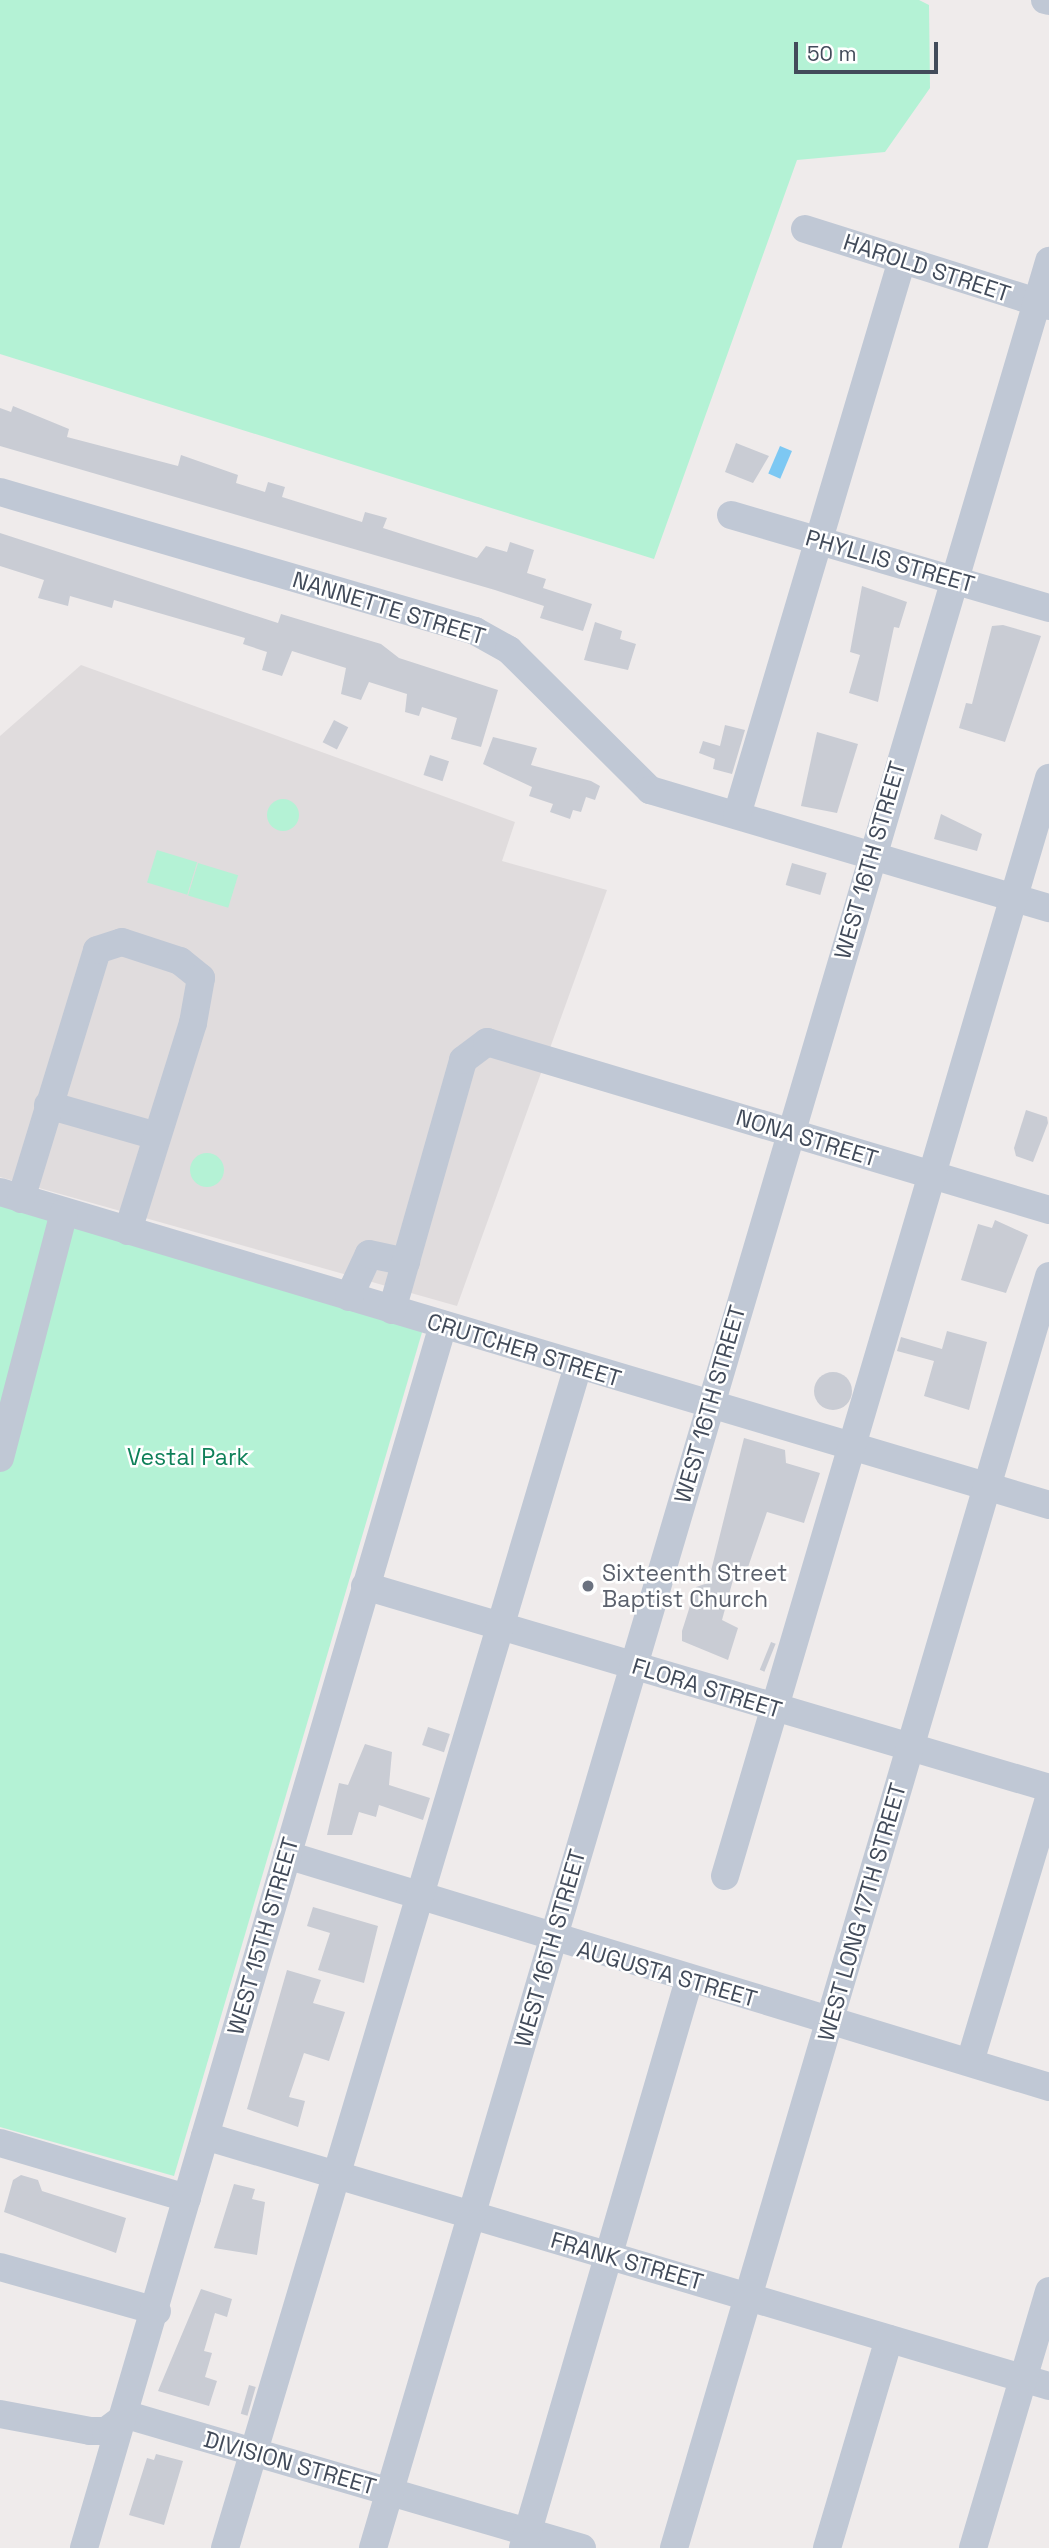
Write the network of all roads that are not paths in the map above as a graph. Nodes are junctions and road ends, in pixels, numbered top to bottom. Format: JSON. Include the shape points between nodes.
{"nodes":[{"id":1,"x":805,"y":229,"type":"dead end"},
{"id":2,"x":902,"y":260,"type":"junction"},
{"id":3,"x":1049,"y":261,"type":"edge"},
{"id":4,"x":1043,"y":304,"type":"edge"},
{"id":5,"x":0,"y":492,"type":"edge"},
{"id":6,"x":731,"y":515,"type":"dead end"},
{"id":7,"x":818,"y":540,"type":"junction"},
{"id":8,"x":953,"y":580,"type":"junction"},
{"id":9,"x":1049,"y":608,"type":"edge"},
{"id":10,"x":1049,"y":778,"type":"edge"},
{"id":11,"x":737,"y":815,"type":"junction"},
{"id":12,"x":872,"y":856,"type":"junction"},
{"id":13,"x":1014,"y":898,"type":"junction"},
{"id":14,"x":1049,"y":908,"type":"edge"},
{"id":15,"x":48,"y":1105,"type":"junction"},
{"id":16,"x":789,"y":1134,"type":"junction"},
{"id":17,"x":157,"y":1136,"type":"junction"},
{"id":18,"x":932,"y":1175,"type":"junction"},
{"id":19,"x":10,"y":1195,"type":"edge"},
{"id":20,"x":1049,"y":1210,"type":"edge"},
{"id":21,"x":64,"y":1212,"type":"junction"},
{"id":22,"x":128,"y":1231,"type":"junction"},
{"id":23,"x":406,"y":1262,"type":"junction"},
{"id":24,"x":1049,"y":1276,"type":"edge"},
{"id":25,"x":349,"y":1297,"type":"junction"},
{"id":26,"x":392,"y":1310,"type":"junction"},
{"id":27,"x":443,"y":1325,"type":"junction"},
{"id":28,"x":578,"y":1366,"type":"junction"},
{"id":29,"x":10,"y":1371,"type":"edge"},
{"id":30,"x":709,"y":1405,"type":"junction"},
{"id":31,"x":852,"y":1448,"type":"junction"},
{"id":32,"x":0,"y":1458,"type":"edge"},
{"id":33,"x":986,"y":1488,"type":"junction"},
{"id":34,"x":1049,"y":1505,"type":"edge"},
{"id":35,"x":365,"y":1586,"type":"junction"},
{"id":36,"x":500,"y":1627,"type":"junction"},
{"id":37,"x":633,"y":1666,"type":"junction"},
{"id":38,"x":775,"y":1709,"type":"junction"},
{"id":39,"x":910,"y":1749,"type":"junction"},
{"id":40,"x":1049,"y":1788,"type":"edge"},
{"id":41,"x":1049,"y":1799,"type":"edge"},
{"id":42,"x":286,"y":1855,"type":"junction"},
{"id":43,"x":725,"y":1876,"type":"dead end"},
{"id":44,"x":421,"y":1896,"type":"junction"},
{"id":45,"x":552,"y":1940,"type":"junction"},
{"id":46,"x":689,"y":1980,"type":"junction"},
{"id":47,"x":829,"y":2022,"type":"junction"},
{"id":48,"x":970,"y":2062,"type":"junction"},
{"id":49,"x":1049,"y":2087,"type":"edge"},
{"id":50,"x":205,"y":2136,"type":"junction"},
{"id":51,"x":0,"y":2143,"type":"edge"},
{"id":52,"x":337,"y":2175,"type":"junction"},
{"id":53,"x":187,"y":2198,"type":"junction"},
{"id":54,"x":471,"y":2215,"type":"junction"},
{"id":55,"x":608,"y":2256,"type":"junction"},
{"id":56,"x":0,"y":2267,"type":"edge"},
{"id":57,"x":1049,"y":2291,"type":"edge"},
{"id":58,"x":748,"y":2297,"type":"junction"},
{"id":59,"x":157,"y":2311,"type":"junction"},
{"id":60,"x":889,"y":2339,"type":"junction"},
{"id":61,"x":1036,"y":2382,"type":"edge"},
{"id":62,"x":0,"y":2414,"type":"edge"},
{"id":63,"x":127,"y":2415,"type":"junction"},
{"id":64,"x":254,"y":2452,"type":"junction"},
{"id":65,"x":389,"y":2492,"type":"junction"},
{"id":66,"x":525,"y":2540,"type":"edge"},
{"id":67,"x":84,"y":2548,"type":"edge"},
{"id":68,"x":225,"y":2548,"type":"edge"},
{"id":69,"x":373,"y":2548,"type":"edge"},
{"id":70,"x":582,"y":2548,"type":"edge"},
{"id":71,"x":674,"y":2548,"type":"edge"},
{"id":72,"x":827,"y":2548,"type":"edge"},
{"id":73,"x":973,"y":2548,"type":"edge"}],
"edges":[{"from":1,"to":2,"type":"street","name":"HAROLD STREET"},
{"from":2,"to":4,"type":"street","name":"HAROLD STREET"},
{"from":2,"to":7,"type":"street"},
{"from":3,"to":4,"type":"street","name":"WEST 16TH STREET"},
{"from":4,"to":8,"type":"street","name":"WEST 16TH STREET"},
{"from":5,"to":11,"type":"street","name":"NANNETTE STREET","via":[[475,631],[509,650],[650,790]]},
{"from":6,"to":7,"type":"street","name":"PHYLLIS STREET"},
{"from":7,"to":8,"type":"street","name":"PHYLLIS STREET"},
{"from":7,"to":11,"type":"street"},
{"from":8,"to":9,"type":"street","name":"PHYLLIS STREET"},
{"from":8,"to":12,"type":"street","name":"WEST 16TH STREET"},
{"from":10,"to":13,"type":"street"},
{"from":11,"to":12,"type":"street","name":"NANNETTE STREET"},
{"from":12,"to":13,"type":"street","name":"NANNETTE STREET"},
{"from":12,"to":16,"type":"street","name":"WEST 16TH STREET"},
{"from":13,"to":14,"type":"street","name":"NANNETTE STREET"},
{"from":13,"to":18,"type":"street"},
{"from":15,"to":17,"type":"street"},
{"from":15,"to":17,"type":"street","via":[[97,950],[122,942],[180,961],[201,978]]},
{"from":15,"to":19,"type":"street"},
{"from":16,"to":18,"type":"street","name":"NONA STREET"},
{"from":16,"to":23,"type":"street","name":"NONA STREET","via":[[487,1042],[463,1060]]},
{"from":16,"to":30,"type":"street","name":"WEST 16TH STREET"},
{"from":17,"to":22,"type":"street"},
{"from":18,"to":20,"type":"street","name":"NONA STREET"},
{"from":18,"to":31,"type":"street"},
{"from":19,"to":21,"type":"street","name":"CRUTCHER STREET"},
{"from":21,"to":22,"type":"street","name":"CRUTCHER STREET"},
{"from":21,"to":29,"type":"street"},
{"from":22,"to":25,"type":"street","name":"CRUTCHER STREET"},
{"from":23,"to":25,"type":"street","via":[[369,1254]]},
{"from":23,"to":26,"type":"street"},
{"from":24,"to":33,"type":"street","name":"WEST LONG 17TH STREET"},
{"from":25,"to":26,"type":"street","name":"CRUTCHER STREET"},
{"from":26,"to":27,"type":"street","name":"CRUTCHER STREET"},
{"from":27,"to":28,"type":"street","name":"CRUTCHER STREET"},
{"from":27,"to":35,"type":"street","name":"WEST 15TH STREET"},
{"from":28,"to":30,"type":"street","name":"CRUTCHER STREET"},
{"from":28,"to":36,"type":"street"},
{"from":29,"to":32,"type":"street"},
{"from":30,"to":31,"type":"street","name":"CRUTCHER STREET"},
{"from":30,"to":37,"type":"street","name":"WEST 16TH STREET"},
{"from":31,"to":33,"type":"street","name":"CRUTCHER STREET"},
{"from":31,"to":38,"type":"street"},
{"from":33,"to":34,"type":"street","name":"CRUTCHER STREET"},
{"from":33,"to":39,"type":"street","name":"WEST LONG 17TH STREET"},
{"from":35,"to":36,"type":"street","name":"FLORA STREET"},
{"from":35,"to":42,"type":"street","name":"WEST 15TH STREET"},
{"from":36,"to":37,"type":"street","name":"FLORA STREET"},
{"from":36,"to":44,"type":"street"},
{"from":37,"to":38,"type":"street","name":"FLORA STREET"},
{"from":37,"to":45,"type":"street","name":"WEST 16TH STREET"},
{"from":38,"to":39,"type":"street","name":"FLORA STREET"},
{"from":38,"to":43,"type":"street"},
{"from":39,"to":40,"type":"street","name":"FLORA STREET"},
{"from":39,"to":47,"type":"street","name":"WEST LONG 17TH STREET"},
{"from":41,"to":48,"type":"street"},
{"from":42,"to":44,"type":"street","name":"AUGUSTA STREET"},
{"from":42,"to":50,"type":"street","name":"WEST 15TH STREET"},
{"from":44,"to":45,"type":"street","name":"AUGUSTA STREET"},
{"from":44,"to":52,"type":"street"},
{"from":45,"to":46,"type":"street","name":"AUGUSTA STREET"},
{"from":45,"to":54,"type":"street","name":"WEST 16TH STREET"},
{"from":46,"to":47,"type":"street","name":"AUGUSTA STREET"},
{"from":46,"to":55,"type":"street"},
{"from":47,"to":48,"type":"street","name":"AUGUSTA STREET"},
{"from":47,"to":58,"type":"street","name":"WEST LONG 17TH STREET"},
{"from":48,"to":49,"type":"street","name":"AUGUSTA STREET"},
{"from":50,"to":52,"type":"street","name":"FRANK STREET"},
{"from":50,"to":53,"type":"street","name":"WEST 15TH STREET"},
{"from":51,"to":53,"type":"street"},
{"from":52,"to":54,"type":"street","name":"FRANK STREET"},
{"from":52,"to":64,"type":"street"},
{"from":53,"to":59,"type":"street","name":"WEST 15TH STREET"},
{"from":54,"to":55,"type":"street","name":"FRANK STREET"},
{"from":54,"to":65,"type":"street","name":"WEST 16TH STREET"},
{"from":55,"to":58,"type":"street","name":"FRANK STREET"},
{"from":55,"to":66,"type":"street"},
{"from":56,"to":59,"type":"street"},
{"from":57,"to":61,"type":"street"},
{"from":58,"to":60,"type":"street","name":"FRANK STREET"},
{"from":58,"to":71,"type":"street","name":"WEST LONG 17TH STREET"},
{"from":59,"to":63,"type":"street","name":"WEST 15TH STREET"},
{"from":60,"to":61,"type":"street","name":"FRANK STREET"},
{"from":60,"to":72,"type":"street"},
{"from":61,"to":73,"type":"street"},
{"from":62,"to":63,"type":"street","via":[[90,2431],[106,2431]]},
{"from":63,"to":64,"type":"street","name":"DIVISION STREET"},
{"from":63,"to":67,"type":"street","name":"WEST 15TH STREET"},
{"from":64,"to":65,"type":"street","name":"DIVISION STREET"},
{"from":64,"to":68,"type":"street"},
{"from":65,"to":66,"type":"street","name":"DIVISION STREET"},
{"from":65,"to":69,"type":"street","name":"WEST 16TH STREET"},
{"from":66,"to":70,"type":"street","name":"DIVISION STREET"}]}
